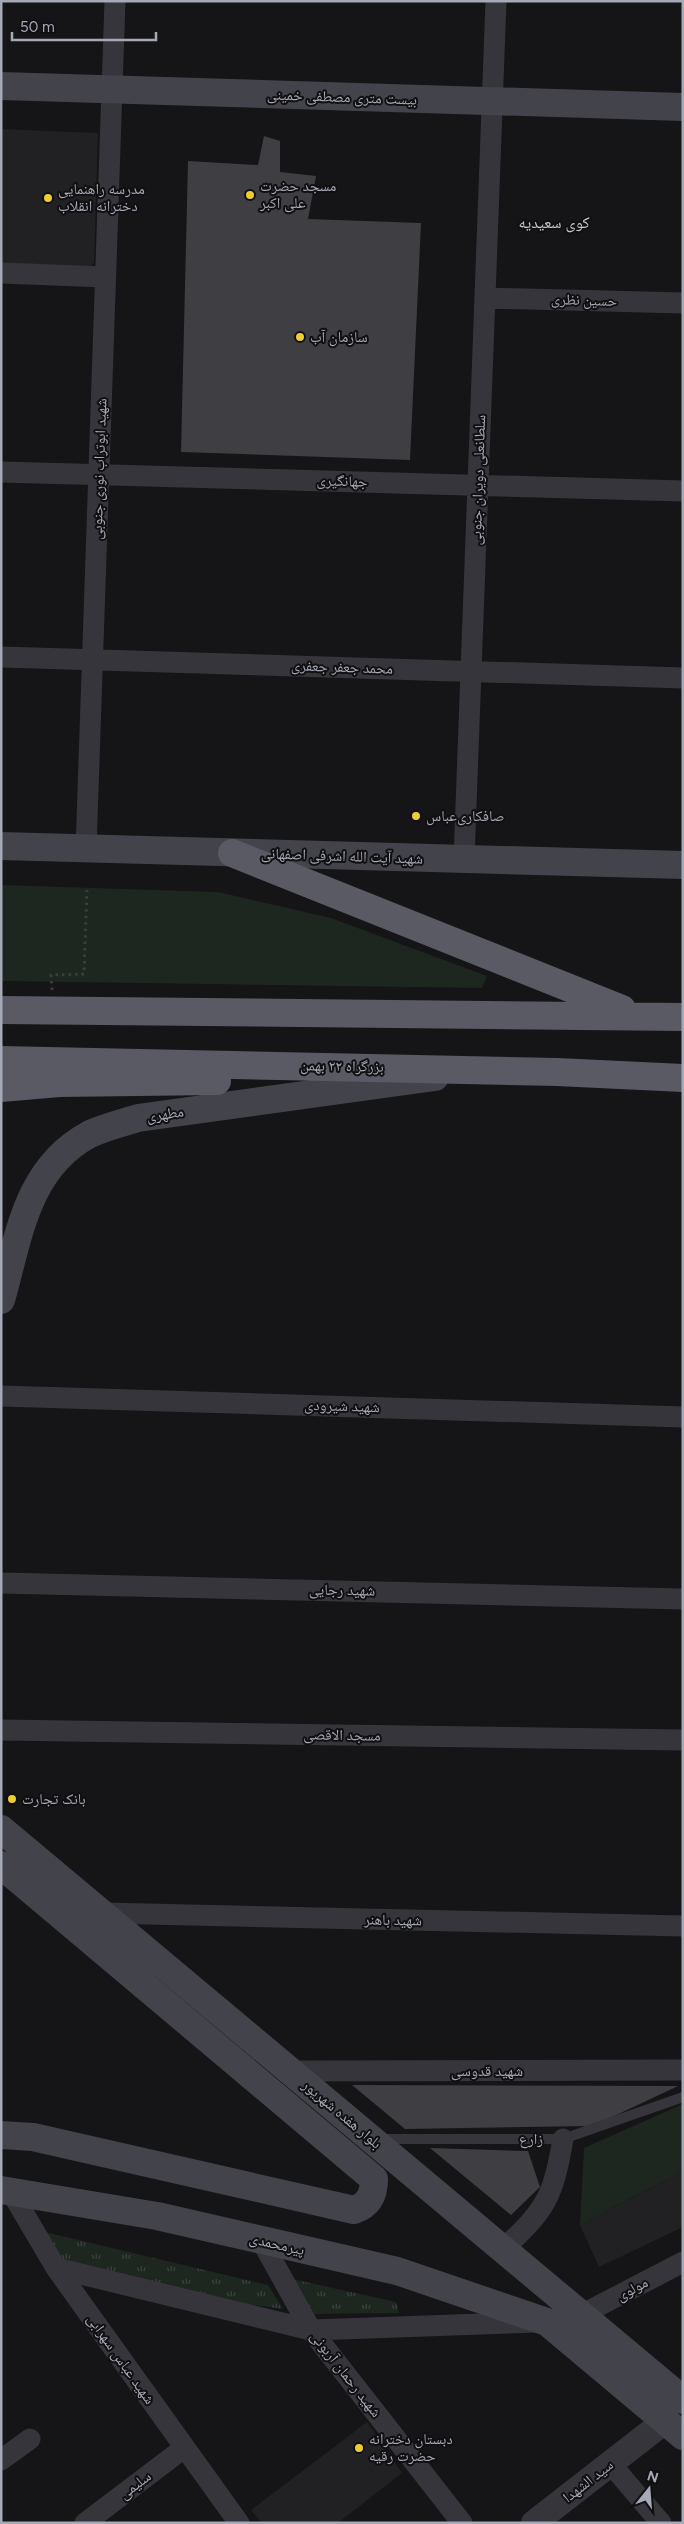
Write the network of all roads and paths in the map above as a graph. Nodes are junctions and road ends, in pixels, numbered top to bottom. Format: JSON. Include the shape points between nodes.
{"nodes":[{"id":1,"x":114,"y":1,"type":"edge"},
{"id":2,"x":496,"y":1,"type":"edge"},
{"id":3,"x":1,"y":86,"type":"edge"},
{"id":4,"x":112,"y":89,"type":"junction"},
{"id":5,"x":492,"y":101,"type":"junction"},
{"id":6,"x":683,"y":107,"type":"edge"},
{"id":7,"x":1,"y":273,"type":"edge"},
{"id":8,"x":105,"y":277,"type":"junction"},
{"id":9,"x":485,"y":298,"type":"junction"},
{"id":10,"x":683,"y":303,"type":"edge"},
{"id":11,"x":1,"y":472,"type":"edge"},
{"id":12,"x":98,"y":475,"type":"junction"},
{"id":13,"x":478,"y":485,"type":"junction"},
{"id":14,"x":683,"y":491,"type":"edge"},
{"id":15,"x":1,"y":656,"type":"edge"},
{"id":16,"x":92,"y":660,"type":"junction"},
{"id":17,"x":471,"y":671,"type":"junction"},
{"id":18,"x":683,"y":678,"type":"edge"},
{"id":19,"x":1,"y":846,"type":"edge"},
{"id":20,"x":86,"y":849,"type":"junction"},
{"id":21,"x":232,"y":853,"type":"junction"},
{"id":22,"x":464,"y":859,"type":"junction"},
{"id":23,"x":683,"y":865,"type":"edge"},
{"id":24,"x":87,"y":890,"type":"dead end"},
{"id":25,"x":51,"y":975,"type":"dead end"},
{"id":26,"x":1,"y":1010,"type":"edge"},
{"id":27,"x":638,"y":1015,"type":"junction"},
{"id":28,"x":683,"y":1017,"type":"edge"},
{"id":29,"x":1,"y":1060,"type":"edge"},
{"id":30,"x":600,"y":1074,"type":"junction"},
{"id":31,"x":435,"y":1077,"type":"junction"},
{"id":32,"x":683,"y":1078,"type":"edge"},
{"id":33,"x":1,"y":1088,"type":"edge"},
{"id":34,"x":1,"y":1300,"type":"edge"},
{"id":35,"x":1,"y":1396,"type":"edge"},
{"id":36,"x":683,"y":1417,"type":"edge"},
{"id":37,"x":1,"y":1583,"type":"edge"},
{"id":38,"x":683,"y":1599,"type":"edge"},
{"id":39,"x":1,"y":1730,"type":"edge"},
{"id":40,"x":683,"y":1740,"type":"edge"},
{"id":41,"x":1,"y":1829,"type":"edge"},
{"id":42,"x":1,"y":1864,"type":"edge"},
{"id":43,"x":102,"y":1913,"type":"junction"},
{"id":44,"x":683,"y":1926,"type":"edge"},
{"id":45,"x":683,"y":2070,"type":"edge"},
{"id":46,"x":290,"y":2071,"type":"junction"},
{"id":47,"x":683,"y":2097,"type":"edge"},
{"id":48,"x":1,"y":2135,"type":"edge"},
{"id":49,"x":372,"y":2139,"type":"junction"},
{"id":50,"x":563,"y":2139,"type":"junction"},
{"id":51,"x":6,"y":2190,"type":"edge"},
{"id":52,"x":260,"y":2240,"type":"junction"},
{"id":53,"x":503,"y":2249,"type":"junction"},
{"id":54,"x":683,"y":2262,"type":"edge"},
{"id":55,"x":56,"y":2268,"type":"junction"},
{"id":56,"x":582,"y":2315,"type":"junction"},
{"id":57,"x":547,"y":2322,"type":"junction"},
{"id":58,"x":311,"y":2330,"type":"junction"},
{"id":59,"x":683,"y":2400,"type":"edge"},
{"id":60,"x":674,"y":2428,"type":"edge"},
{"id":61,"x":30,"y":2439,"type":"dead end"},
{"id":62,"x":184,"y":2448,"type":"junction"},
{"id":63,"x":1,"y":2460,"type":"edge"},
{"id":64,"x":610,"y":2463,"type":"junction"},
{"id":65,"x":560,"y":2514,"type":"edge"},
{"id":66,"x":86,"y":2523,"type":"edge"},
{"id":67,"x":239,"y":2523,"type":"edge"},
{"id":68,"x":462,"y":2523,"type":"edge"},
{"id":69,"x":534,"y":2523,"type":"edge"},
{"id":70,"x":662,"y":2523,"type":"edge"}],
"edges":[{"from":1,"to":4,"type":"street","name":"شهید ابوتراب نوری جنوبی"},
{"from":2,"to":5,"type":"street","name":"سلطانعلی دویران جنوبی"},
{"from":3,"to":4,"type":"main road","name":"بیست متری مصطفی خمینی"},
{"from":4,"to":5,"type":"main road","name":"بیست متری مصطفی خمینی"},
{"from":4,"to":8,"type":"street","name":"شهید ابوتراب نوری جنوبی"},
{"from":5,"to":6,"type":"main road","name":"بیست متری مصطفی خمینی"},
{"from":5,"to":9,"type":"street","name":"سلطانعلی دویران جنوبی"},
{"from":7,"to":8,"type":"street"},
{"from":8,"to":12,"type":"street","name":"شهید ابوتراب نوری جنوبی"},
{"from":9,"to":10,"type":"street","name":"حسین نظری"},
{"from":9,"to":13,"type":"street","name":"سلطانعلی دویران جنوبی"},
{"from":11,"to":12,"type":"street","name":"جهانگیری"},
{"from":12,"to":13,"type":"street","name":"جهانگیری"},
{"from":12,"to":16,"type":"street","name":"شهید ابوتراب نوری جنوبی"},
{"from":13,"to":14,"type":"street","name":"جهانگیری"},
{"from":13,"to":17,"type":"street","name":"سلطانعلی دویران جنوبی"},
{"from":15,"to":16,"type":"street","name":"محمد جعفر جعفری"},
{"from":16,"to":17,"type":"street","name":"محمد جعفر جعفری"},
{"from":16,"to":20,"type":"street","name":"شهید ابوتراب نوری جنوبی"},
{"from":17,"to":18,"type":"street","name":"محمد جعفر جعفری"},
{"from":17,"to":22,"type":"street","name":"سلطانعلی دویران جنوبی"},
{"from":19,"to":20,"type":"main road","name":"شهید آیت الله اشرفی اصفهانی"},
{"from":20,"to":21,"type":"main road","name":"شهید آیت الله اشرفی اصفهانی"},
{"from":21,"to":22,"type":"main road","name":"شهید آیت الله اشرفی اصفهانی"},
{"from":21,"to":27,"type":"highway"},
{"from":22,"to":23,"type":"main road","name":"شهید آیت الله اشرفی اصفهانی"},
{"from":24,"to":25,"type":"path","via":[[84,974]]},
{"from":26,"to":27,"type":"highway"},
{"from":27,"to":28,"type":"highway"},
{"from":29,"to":30,"type":"highway","name":"بزرگراه ۲۲ بهمن"},
{"from":30,"to":31,"type":"highway"},
{"from":30,"to":32,"type":"highway","name":"بزرگراه ۲۲ بهمن"},
{"from":31,"to":33,"type":"highway","via":[[127,1082]]},
{"from":31,"to":34,"type":"main road","name":"مطهری","via":[[138,1118],[92,1133],[56,1159],[38,1183],[28,1205]]},
{"from":35,"to":36,"type":"street","name":"شهید شیرودی"},
{"from":37,"to":38,"type":"street","name":"شهید رجایی"},
{"from":39,"to":40,"type":"street","name":"مسجد الاقصی"},
{"from":41,"to":43,"type":"main road","name":"بلوار هفده شهریور"},
{"from":42,"to":48,"type":"main road","name":"بلوار هفده شهریور","via":[[374,2179],[374,2188],[363,2207],[354,2210],[33,2137]]},
{"from":43,"to":44,"type":"street","name":"شهید باهنر"},
{"from":43,"to":46,"type":"main road","name":"بلوار هفده شهریور"},
{"from":45,"to":46,"type":"street","name":"شهید قدوسی"},
{"from":46,"to":49,"type":"main road","name":"بلوار هفده شهریور"},
{"from":47,"to":50,"type":"lane","name":"زارع"},
{"from":49,"to":50,"type":"lane","name":"زارع"},
{"from":49,"to":53,"type":"main road","name":"بلوار هفده شهریور"},
{"from":50,"to":53,"type":"street","via":[[549,2199],[530,2224]]},
{"from":51,"to":52,"type":"main road","name":"پیرمحمدی","via":[[157,2216]]},
{"from":51,"to":55,"type":"street","name":"شهید عباس سهرابی"},
{"from":52,"to":57,"type":"main road","name":"پیرمحمدی","via":[[397,2271]]},
{"from":52,"to":58,"type":"street","name":"شهید رحمان آربونی"},
{"from":53,"to":56,"type":"main road","name":"بلوار هفده شهریور"},
{"from":54,"to":56,"type":"street","name":"مولوی"},
{"from":55,"to":58,"type":"street"},
{"from":55,"to":62,"type":"street","name":"شهید عباس سهرابی"},
{"from":56,"to":59,"type":"main road","name":"بلوار هفده شهریور"},
{"from":57,"to":58,"type":"street"},
{"from":57,"to":60,"type":"main road"},
{"from":58,"to":68,"type":"street","name":"شهید رحمان آربونی"},
{"from":60,"to":64,"type":"street","name":"سید الشهدا"},
{"from":61,"to":63,"type":"street"},
{"from":62,"to":66,"type":"street","name":"سلیمی"},
{"from":62,"to":67,"type":"street","name":"شهید عباس سهرابی"},
{"from":64,"to":65,"type":"street","name":"سید الشهدا"},
{"from":64,"to":70,"type":"street"},
{"from":65,"to":69,"type":"street","name":"سید الشهدا"}]}
